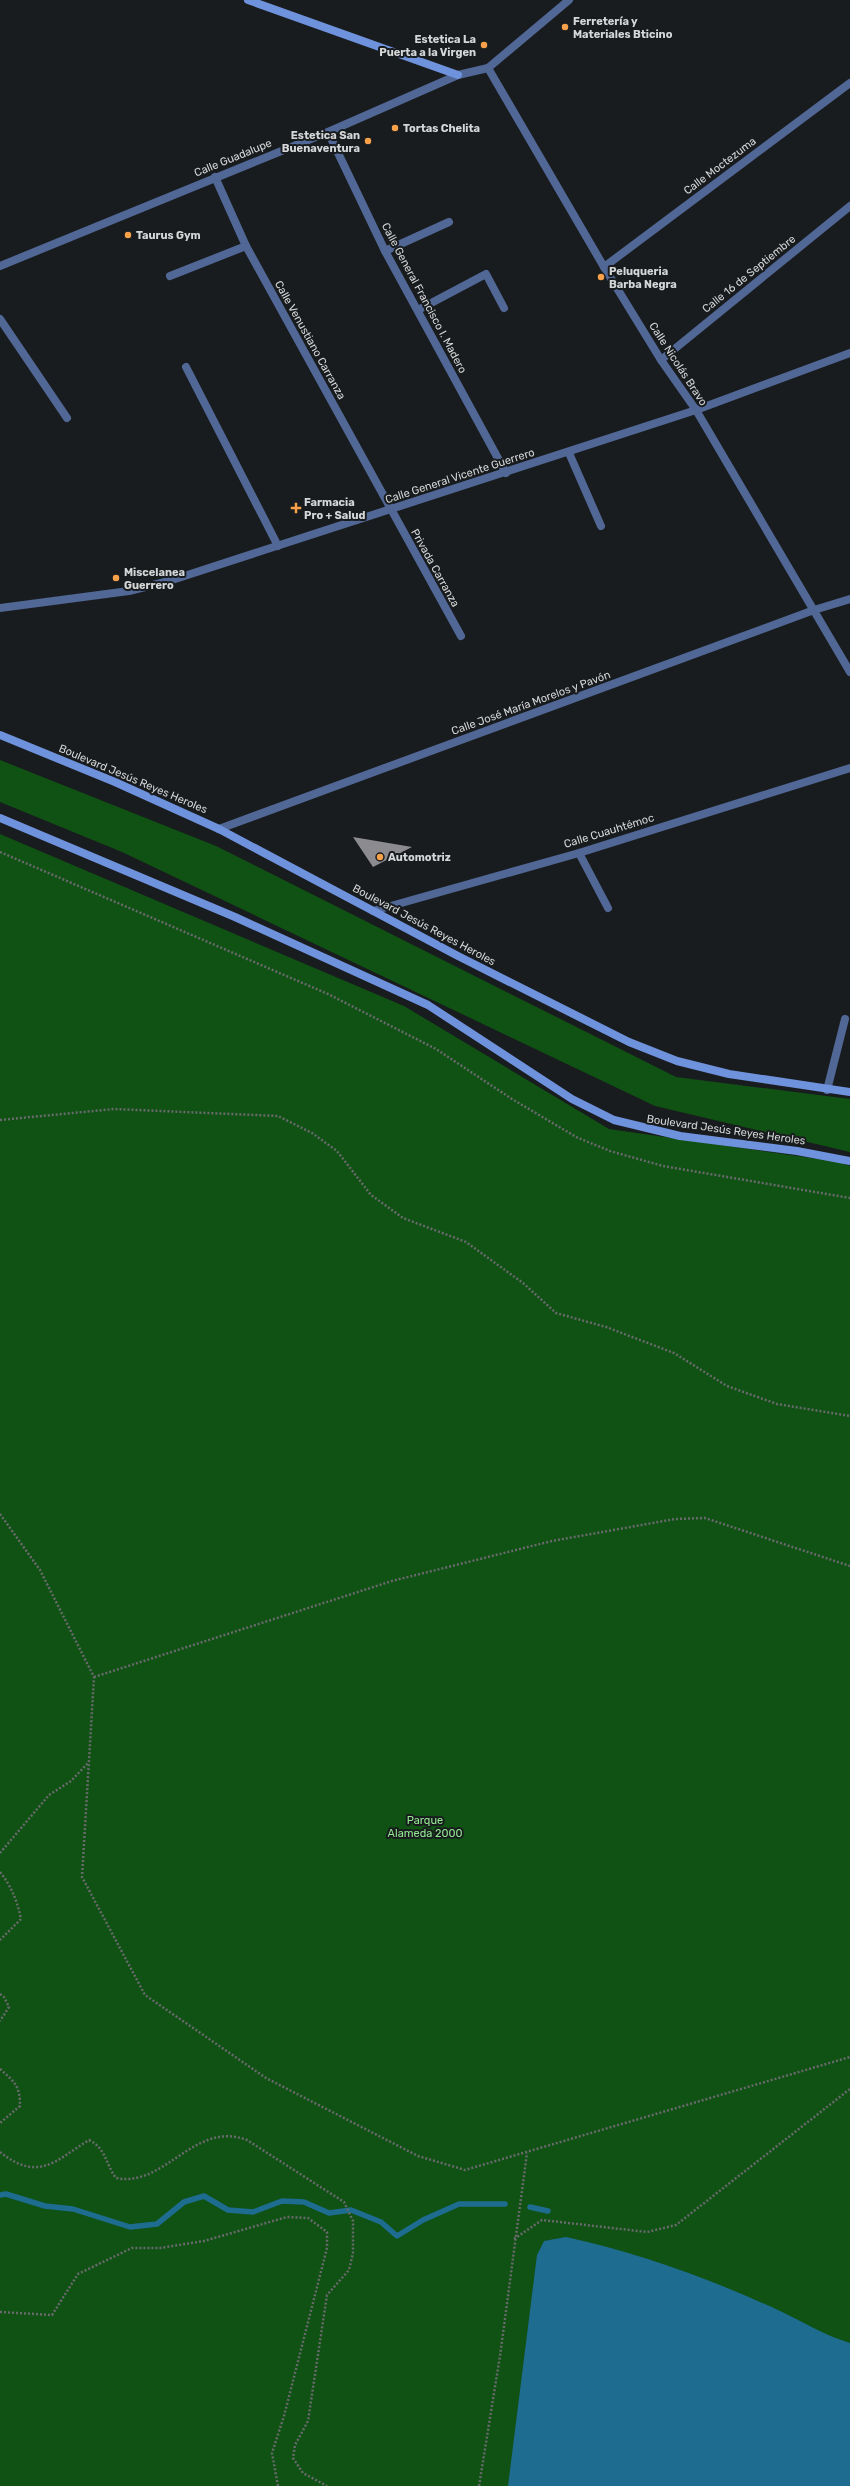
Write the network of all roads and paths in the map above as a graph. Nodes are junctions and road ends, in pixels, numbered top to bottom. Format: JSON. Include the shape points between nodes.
{"nodes":[{"id":1,"x":248,"y":0,"type":"edge"},
{"id":2,"x":563,"y":2,"type":"edge"},
{"id":3,"x":488,"y":68,"type":"junction"},
{"id":4,"x":458,"y":75,"type":"junction"},
{"id":5,"x":850,"y":83,"type":"edge"},
{"id":6,"x":328,"y":132,"type":"junction"},
{"id":7,"x":216,"y":177,"type":"junction"},
{"id":8,"x":850,"y":206,"type":"edge"},
{"id":9,"x":449,"y":222,"type":"dead end"},
{"id":10,"x":246,"y":246,"type":"junction"},
{"id":11,"x":385,"y":251,"type":"junction"},
{"id":12,"x":0,"y":266,"type":"edge"},
{"id":13,"x":604,"y":267,"type":"junction"},
{"id":14,"x":170,"y":276,"type":"dead end"},
{"id":15,"x":504,"y":308,"type":"dead end"},
{"id":16,"x":418,"y":310,"type":"junction"},
{"id":17,"x":0,"y":320,"type":"edge"},
{"id":18,"x":850,"y":353,"type":"edge"},
{"id":19,"x":661,"y":360,"type":"junction"},
{"id":20,"x":186,"y":367,"type":"dead end"},
{"id":21,"x":696,"y":410,"type":"junction"},
{"id":22,"x":67,"y":418,"type":"dead end"},
{"id":23,"x":569,"y":453,"type":"junction"},
{"id":24,"x":506,"y":472,"type":"junction"},
{"id":25,"x":390,"y":511,"type":"junction"},
{"id":26,"x":601,"y":526,"type":"dead end"},
{"id":27,"x":278,"y":546,"type":"junction"},
{"id":28,"x":850,"y":599,"type":"edge"},
{"id":29,"x":0,"y":608,"type":"edge"},
{"id":30,"x":814,"y":610,"type":"junction"},
{"id":31,"x":461,"y":636,"type":"dead end"},
{"id":32,"x":850,"y":672,"type":"edge"},
{"id":33,"x":0,"y":735,"type":"edge"},
{"id":34,"x":850,"y":768,"type":"edge"},
{"id":35,"x":0,"y":818,"type":"edge"},
{"id":36,"x":219,"y":829,"type":"junction"},
{"id":37,"x":0,"y":852,"type":"edge"},
{"id":38,"x":578,"y":853,"type":"junction"},
{"id":39,"x":608,"y":908,"type":"dead end"},
{"id":40,"x":373,"y":911,"type":"junction"},
{"id":41,"x":845,"y":1019,"type":"dead end"},
{"id":42,"x":827,"y":1090,"type":"junction"},
{"id":43,"x":850,"y":1092,"type":"edge"},
{"id":44,"x":0,"y":1120,"type":"edge"},
{"id":45,"x":850,"y":1161,"type":"edge"},
{"id":46,"x":850,"y":1198,"type":"edge"},
{"id":47,"x":850,"y":1416,"type":"edge"},
{"id":48,"x":0,"y":1514,"type":"edge"},
{"id":49,"x":850,"y":1566,"type":"edge"},
{"id":50,"x":94,"y":1677,"type":"junction"},
{"id":51,"x":88,"y":1762,"type":"junction"},
{"id":52,"x":0,"y":1853,"type":"edge"},
{"id":53,"x":0,"y":1872,"type":"edge"},
{"id":54,"x":0,"y":1940,"type":"edge"},
{"id":55,"x":0,"y":1994,"type":"edge"},
{"id":56,"x":0,"y":2021,"type":"edge"},
{"id":57,"x":850,"y":2057,"type":"edge"},
{"id":58,"x":0,"y":2069,"type":"edge"},
{"id":59,"x":850,"y":2089,"type":"edge"},
{"id":60,"x":0,"y":2123,"type":"edge"},
{"id":61,"x":0,"y":2152,"type":"edge"},
{"id":62,"x":527,"y":2153,"type":"junction"},
{"id":63,"x":514,"y":2239,"type":"junction"},
{"id":64,"x":0,"y":2312,"type":"edge"},
{"id":65,"x":278,"y":2486,"type":"edge"},
{"id":66,"x":327,"y":2486,"type":"edge"},
{"id":67,"x":479,"y":2486,"type":"edge"}],
"edges":[{"from":1,"to":4,"type":"main road"},
{"from":2,"to":3,"type":"street","name":"Calle Guadalupe"},
{"from":3,"to":4,"type":"street","name":"Calle Guadalupe"},
{"from":3,"to":13,"type":"street","name":"Calle Nicolás Bravo"},
{"from":4,"to":6,"type":"street","name":"Calle Guadalupe"},
{"from":5,"to":13,"type":"street","name":"Calle Moctezuma"},
{"from":6,"to":7,"type":"street","name":"Calle Guadalupe"},
{"from":6,"to":11,"type":"street","name":"Calle General Francisco I. Madero"},
{"from":7,"to":10,"type":"street","name":"Calle Venustiano Carranza"},
{"from":7,"to":12,"type":"street","name":"Calle Guadalupe"},
{"from":8,"to":19,"type":"street","name":"Calle 16 de Septiembre"},
{"from":9,"to":11,"type":"street"},
{"from":10,"to":14,"type":"street"},
{"from":10,"to":25,"type":"street","name":"Calle Venustiano Carranza"},
{"from":11,"to":16,"type":"street","name":"Calle General Francisco I. Madero"},
{"from":13,"to":19,"type":"street","name":"Calle Nicolás Bravo"},
{"from":15,"to":16,"type":"street","via":[[486,274]]},
{"from":16,"to":24,"type":"street","name":"Calle General Francisco I. Madero"},
{"from":17,"to":22,"type":"street"},
{"from":18,"to":21,"type":"street","name":"Calle General Vicente Guerrero"},
{"from":19,"to":21,"type":"street","name":"Calle Nicolás Bravo"},
{"from":20,"to":27,"type":"street"},
{"from":21,"to":23,"type":"street","name":"Calle General Vicente Guerrero"},
{"from":21,"to":30,"type":"street","name":"Calle Nicolás Bravo"},
{"from":23,"to":24,"type":"street","name":"Calle General Vicente Guerrero"},
{"from":23,"to":26,"type":"street"},
{"from":24,"to":25,"type":"street","name":"Calle General Vicente Guerrero"},
{"from":25,"to":27,"type":"street","name":"Calle General Vicente Guerrero"},
{"from":25,"to":31,"type":"street","name":"Privada Carranza"},
{"from":27,"to":29,"type":"street","name":"Calle General Vicente Guerrero","via":[[129,591]]},
{"from":28,"to":30,"type":"street","name":"Calle José María Morelos y Pavón"},
{"from":30,"to":32,"type":"street","name":"Calle Nicolás Bravo"},
{"from":30,"to":36,"type":"street","name":"Calle José María Morelos y Pavón"},
{"from":33,"to":36,"type":"main road","name":"Boulevard Jesús Reyes Heroles","via":[[115,782]]},
{"from":34,"to":38,"type":"street","name":"Calle Cuauhtémoc"},
{"from":35,"to":45,"type":"main road","name":"Boulevard Jesús Reyes Heroles","via":[[234,917],[428,1005],[572,1099],[614,1120],[680,1136],[797,1151]]},
{"from":36,"to":40,"type":"main road","name":"Boulevard Jesús Reyes Heroles"},
{"from":37,"to":46,"type":"path","via":[[328,994],[436,1049],[512,1099],[578,1138],[663,1166]]},
{"from":38,"to":39,"type":"street"},
{"from":38,"to":40,"type":"street","name":"Calle Cuauhtémoc"},
{"from":40,"to":42,"type":"main road","name":"Boulevard Jesús Reyes Heroles","via":[[629,1042],[677,1061],[729,1074]]},
{"from":41,"to":42,"type":"street"},
{"from":42,"to":43,"type":"main road","name":"Boulevard Jesús Reyes Heroles"},
{"from":44,"to":47,"type":"path","via":[[114,1109],[278,1116],[312,1133],[337,1151],[371,1195],[403,1218],[466,1242],[523,1283],[556,1313],[674,1353],[727,1386],[777,1404]]},
{"from":48,"to":50,"type":"path","via":[[40,1570]]},
{"from":49,"to":50,"type":"path","via":[[706,1518],[675,1519],[552,1541],[392,1581]]},
{"from":50,"to":51,"type":"path"},
{"from":51,"to":52,"type":"path","via":[[71,1781],[49,1795]]},
{"from":51,"to":62,"type":"path","via":[[82,1877],[145,1995],[266,2078],[418,2156],[465,2170]]},
{"from":53,"to":54,"type":"path","via":[[18,1902],[21,1919]]},
{"from":55,"to":56,"type":"path","via":[[9,2008]]},
{"from":57,"to":62,"type":"path"},
{"from":58,"to":60,"type":"path","via":[[14,2081],[20,2091],[20,2106]]},
{"from":59,"to":63,"type":"path","via":[[676,2225],[646,2232],[542,2220]]},
{"from":61,"to":66,"type":"path","via":[[10,2160],[29,2166],[50,2166],[89,2140],[101,2149],[109,2170],[116,2178],[128,2181],[142,2177],[205,2140],[221,2135],[234,2135],[247,2140],[344,2202],[353,2221],[353,2253],[349,2270],[327,2295],[308,2421],[295,2445],[293,2458],[303,2473]]},
{"from":62,"to":63,"type":"path"},
{"from":63,"to":67,"type":"path","via":[[500,2356]]},
{"from":64,"to":65,"type":"path","via":[[52,2315],[78,2274],[132,2248],[160,2248],[204,2241],[287,2217],[308,2218],[326,2232],[327,2248],[284,2416],[272,2453]]}]}
